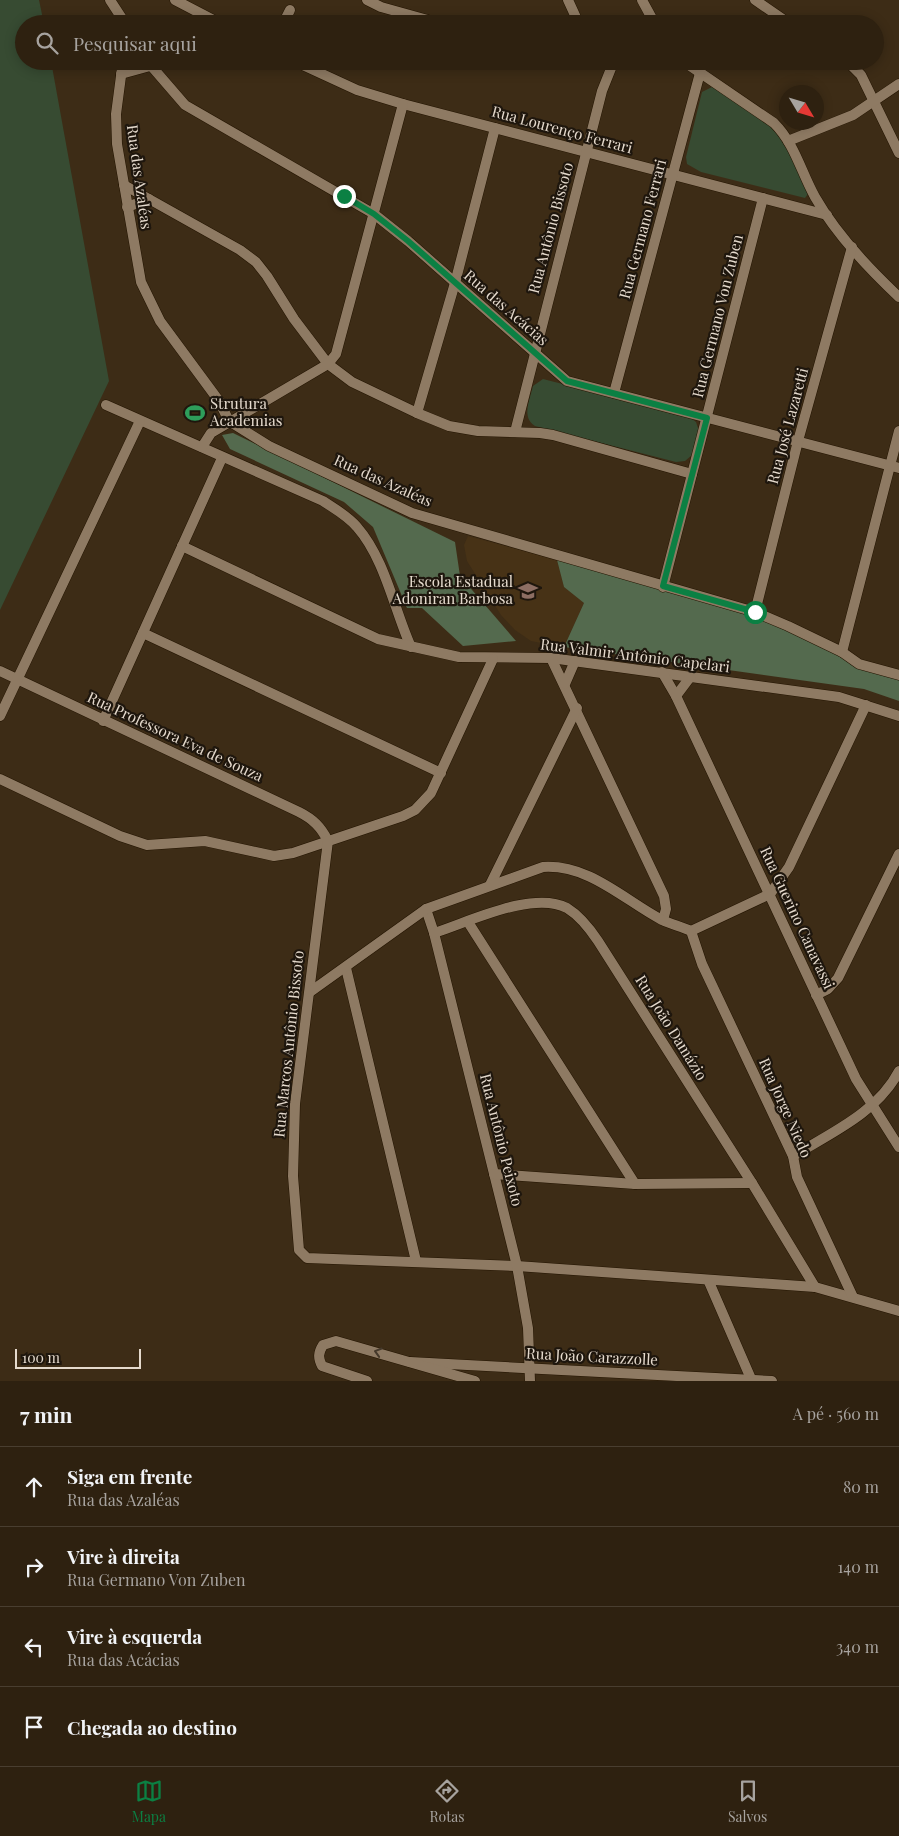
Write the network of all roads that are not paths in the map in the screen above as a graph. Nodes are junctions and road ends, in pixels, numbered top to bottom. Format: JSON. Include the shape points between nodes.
{"nodes":[{"id":1,"x":110,"y":0,"type":"edge"},
{"id":2,"x":175,"y":0,"type":"edge"},
{"id":3,"x":367,"y":0,"type":"edge"},
{"id":4,"x":568,"y":0,"type":"edge"},
{"id":5,"x":642,"y":0,"type":"edge"},
{"id":6,"x":755,"y":0,"type":"edge"},
{"id":7,"x":382,"y":3,"type":"edge"},
{"id":8,"x":290,"y":10,"type":"dead end"},
{"id":9,"x":119,"y":15,"type":"edge"},
{"id":10,"x":204,"y":15,"type":"edge"},
{"id":11,"x":288,"y":15,"type":"edge"},
{"id":12,"x":416,"y":15,"type":"edge"},
{"id":13,"x":575,"y":15,"type":"edge"},
{"id":14,"x":649,"y":15,"type":"edge"},
{"id":15,"x":777,"y":15,"type":"edge"},
{"id":16,"x":121,"y":70,"type":"edge"},
{"id":17,"x":131,"y":70,"type":"edge"},
{"id":18,"x":153,"y":70,"type":"edge"},
{"id":19,"x":314,"y":70,"type":"edge"},
{"id":20,"x":610,"y":70,"type":"edge"},
{"id":21,"x":696,"y":70,"type":"edge"},
{"id":22,"x":856,"y":70,"type":"edge"},
{"id":23,"x":700,"y":73,"type":"junction"},
{"id":24,"x":120,"y":74,"type":"junction"},
{"id":25,"x":899,"y":84,"type":"edge"},
{"id":26,"x":874,"y":101,"type":"junction"},
{"id":27,"x":403,"y":104,"type":"junction"},
{"id":28,"x":495,"y":128,"type":"junction"},
{"id":29,"x":788,"y":141,"type":"junction"},
{"id":30,"x":586,"y":151,"type":"junction"},
{"id":31,"x":899,"y":153,"type":"edge"},
{"id":32,"x":673,"y":175,"type":"junction"},
{"id":33,"x":124,"y":185,"type":"junction"},
{"id":34,"x":763,"y":198,"type":"junction"},
{"id":35,"x":149,"y":199,"type":"junction"},
{"id":36,"x":127,"y":207,"type":"junction"},
{"id":37,"x":374,"y":214,"type":"junction"},
{"id":38,"x":827,"y":215,"type":"junction"},
{"id":39,"x":852,"y":247,"type":"junction"},
{"id":40,"x":455,"y":283,"type":"junction"},
{"id":41,"x":899,"y":297,"type":"edge"},
{"id":42,"x":534,"y":353,"type":"junction"},
{"id":43,"x":328,"y":364,"type":"junction"},
{"id":44,"x":614,"y":393,"type":"junction"},
{"id":45,"x":106,"y":405,"type":"dead end"},
{"id":46,"x":417,"y":414,"type":"junction"},
{"id":47,"x":707,"y":418,"type":"junction"},
{"id":48,"x":140,"y":421,"type":"junction"},
{"id":49,"x":229,"y":421,"type":"junction"},
{"id":50,"x":899,"y":431,"type":"edge"},
{"id":51,"x":515,"y":432,"type":"junction"},
{"id":52,"x":798,"y":441,"type":"junction"},
{"id":53,"x":202,"y":447,"type":"junction"},
{"id":54,"x":222,"y":458,"type":"junction"},
{"id":55,"x":894,"y":467,"type":"edge"},
{"id":56,"x":692,"y":474,"type":"junction"},
{"id":57,"x":182,"y":546,"type":"junction"},
{"id":58,"x":663,"y":586,"type":"junction"},
{"id":59,"x":755,"y":612,"type":"junction"},
{"id":60,"x":143,"y":633,"type":"junction"},
{"id":61,"x":411,"y":647,"type":"junction"},
{"id":62,"x":842,"y":652,"type":"junction"},
{"id":63,"x":551,"y":658,"type":"junction"},
{"id":64,"x":493,"y":659,"type":"junction"},
{"id":65,"x":575,"y":661,"type":"junction"},
{"id":66,"x":0,"y":671,"type":"edge"},
{"id":67,"x":662,"y":672,"type":"junction"},
{"id":68,"x":899,"y":675,"type":"edge"},
{"id":69,"x":691,"y":676,"type":"junction"},
{"id":70,"x":17,"y":680,"type":"junction"},
{"id":71,"x":565,"y":684,"type":"junction"},
{"id":72,"x":676,"y":696,"type":"junction"},
{"id":73,"x":866,"y":704,"type":"junction"},
{"id":74,"x":576,"y":708,"type":"junction"},
{"id":75,"x":0,"y":716,"type":"edge"},
{"id":76,"x":899,"y":716,"type":"edge"},
{"id":77,"x":103,"y":721,"type":"junction"},
{"id":78,"x":440,"y":773,"type":"junction"},
{"id":79,"x":0,"y":779,"type":"edge"},
{"id":80,"x":328,"y":841,"type":"junction"},
{"id":81,"x":899,"y":854,"type":"edge"},
{"id":82,"x":490,"y":885,"type":"junction"},
{"id":83,"x":770,"y":894,"type":"junction"},
{"id":84,"x":426,"y":909,"type":"junction"},
{"id":85,"x":663,"y":920,"type":"junction"},
{"id":86,"x":468,"y":922,"type":"junction"},
{"id":87,"x":691,"y":931,"type":"junction"},
{"id":88,"x":434,"y":934,"type":"junction"},
{"id":89,"x":346,"y":968,"type":"junction"},
{"id":90,"x":310,"y":992,"type":"junction"},
{"id":91,"x":816,"y":995,"type":"junction"},
{"id":92,"x":899,"y":1071,"type":"edge"},
{"id":93,"x":872,"y":1105,"type":"junction"},
{"id":94,"x":899,"y":1147,"type":"edge"},
{"id":95,"x":793,"y":1156,"type":"junction"},
{"id":96,"x":494,"y":1174,"type":"junction"},
{"id":97,"x":752,"y":1183,"type":"junction"},
{"id":98,"x":635,"y":1184,"type":"junction"},
{"id":99,"x":416,"y":1261,"type":"junction"},
{"id":100,"x":517,"y":1266,"type":"junction"},
{"id":101,"x":709,"y":1282,"type":"junction"},
{"id":102,"x":815,"y":1288,"type":"junction"},
{"id":103,"x":853,"y":1297,"type":"junction"},
{"id":104,"x":899,"y":1310,"type":"edge"},
{"id":105,"x":410,"y":1362,"type":"junction"},
{"id":106,"x":530,"y":1369,"type":"junction"},
{"id":107,"x":368,"y":1381,"type":"edge"},
{"id":108,"x":475,"y":1381,"type":"edge"},
{"id":109,"x":530,"y":1381,"type":"edge"},
{"id":110,"x":752,"y":1381,"type":"edge"},
{"id":111,"x":772,"y":1381,"type":"edge"}],
"edges":[{"from":1,"to":9,"type":"street"},
{"from":2,"to":10,"type":"street"},
{"from":3,"to":7,"type":"street"},
{"from":4,"to":13,"type":"street"},
{"from":5,"to":14,"type":"street"},
{"from":6,"to":15,"type":"street"},
{"from":7,"to":12,"type":"street"},
{"from":8,"to":11,"type":"street"},
{"from":16,"to":24,"type":"street","name":"Rua das Azaléas"},
{"from":17,"to":24,"type":"street"},
{"from":18,"to":37,"type":"street","name":"Rua das Acácias","via":[[185,105]]},
{"from":19,"to":27,"type":"street","name":"Rua Lourenço Ferrari","via":[[357,90]]},
{"from":20,"to":30,"type":"street","name":"Rua Antônio Bissoto"},
{"from":21,"to":23,"type":"street"},
{"from":22,"to":26,"type":"street"},
{"from":23,"to":29,"type":"street","via":[[774,123]]},
{"from":23,"to":32,"type":"street","name":"Rua Germano Ferrari"},
{"from":24,"to":33,"type":"street","name":"Rua das Azaléas","via":[[117,144]]},
{"from":25,"to":26,"type":"street"},
{"from":26,"to":29,"type":"street","via":[[853,115]]},
{"from":26,"to":31,"type":"street"},
{"from":27,"to":28,"type":"street","name":"Rua Lourenço Ferrari"},
{"from":27,"to":37,"type":"street"},
{"from":28,"to":30,"type":"street","name":"Rua Lourenço Ferrari"},
{"from":28,"to":40,"type":"street"},
{"from":29,"to":38,"type":"street","via":[[814,197]]},
{"from":30,"to":32,"type":"street","name":"Rua Lourenço Ferrari"},
{"from":30,"to":42,"type":"street","name":"Rua Antônio Bissoto"},
{"from":32,"to":34,"type":"street","name":"Rua Lourenço Ferrari"},
{"from":32,"to":44,"type":"street","name":"Rua Germano Ferrari"},
{"from":33,"to":35,"type":"street"},
{"from":33,"to":36,"type":"street","name":"Rua das Azaléas"},
{"from":34,"to":38,"type":"street","name":"Rua Lourenço Ferrari"},
{"from":34,"to":47,"type":"street","name":"Rua Germano Von Zuben"},
{"from":35,"to":36,"type":"street"},
{"from":35,"to":43,"type":"street","via":[[256,262]]},
{"from":36,"to":49,"type":"street","name":"Rua das Azaléas","via":[[146,296],[160,321],[219,401]]},
{"from":37,"to":40,"type":"street","name":"Rua das Acácias"},
{"from":37,"to":43,"type":"street","via":[[340,346]]},
{"from":38,"to":39,"type":"street"},
{"from":39,"to":41,"type":"street"},
{"from":39,"to":52,"type":"street","name":"Rua José Lazaretti"},
{"from":40,"to":42,"type":"street","name":"Rua das Acácias"},
{"from":40,"to":46,"type":"street"},
{"from":42,"to":44,"type":"street","name":"Rua das Acácias","via":[[567,381]]},
{"from":42,"to":51,"type":"street","name":"Rua Antônio Bissoto"},
{"from":43,"to":46,"type":"street","via":[[352,382]]},
{"from":43,"to":49,"type":"street"},
{"from":44,"to":47,"type":"street","name":"Rua das Acácias"},
{"from":45,"to":48,"type":"street"},
{"from":46,"to":51,"type":"street","via":[[458,428]]},
{"from":47,"to":52,"type":"street","name":"Rua das Acácias"},
{"from":47,"to":56,"type":"street","name":"Rua Germano Von Zuben"},
{"from":48,"to":53,"type":"street"},
{"from":48,"to":70,"type":"street"},
{"from":49,"to":53,"type":"street","via":[[211,433]]},
{"from":49,"to":58,"type":"street","name":"Rua das Azaléas","via":[[269,446],[412,513]]},
{"from":50,"to":55,"type":"street"},
{"from":51,"to":56,"type":"street","via":[[553,435]]},
{"from":52,"to":55,"type":"street","name":"Rua das Acácias"},
{"from":52,"to":59,"type":"street","name":"Rua José Lazaretti"},
{"from":53,"to":54,"type":"street"},
{"from":54,"to":57,"type":"street"},
{"from":54,"to":61,"type":"street","via":[[323,502],[347,516],[358,527],[375,555]]},
{"from":55,"to":62,"type":"street"},
{"from":56,"to":58,"type":"street","name":"Rua Germano Von Zuben"},
{"from":57,"to":60,"type":"street"},
{"from":57,"to":61,"type":"street","name":"Rua Valmir Antônio Capelari","via":[[378,639]]},
{"from":58,"to":59,"type":"street","name":"Rua das Azaléas"},
{"from":59,"to":62,"type":"street","name":"Rua das Azaléas"},
{"from":60,"to":77,"type":"street"},
{"from":60,"to":78,"type":"street"},
{"from":61,"to":64,"type":"street","name":"Rua Valmir Antônio Capelari","via":[[459,658]]},
{"from":62,"to":68,"type":"street","name":"Rua das Azaléas","via":[[859,664]]},
{"from":63,"to":64,"type":"street","name":"Rua Valmir Antônio Capelari"},
{"from":63,"to":65,"type":"street","name":"Rua Valmir Antônio Capelari"},
{"from":63,"to":71,"type":"street"},
{"from":64,"to":78,"type":"street"},
{"from":65,"to":67,"type":"street","name":"Rua Valmir Antônio Capelari"},
{"from":65,"to":71,"type":"street"},
{"from":66,"to":70,"type":"street","name":"Rua Professora Eva de Souza"},
{"from":67,"to":69,"type":"street","name":"Rua Valmir Antônio Capelari"},
{"from":67,"to":72,"type":"street","name":"Rua Guerino Canavassi"},
{"from":69,"to":72,"type":"street"},
{"from":69,"to":73,"type":"street","name":"Rua Valmir Antônio Capelari","via":[[839,697]]},
{"from":70,"to":75,"type":"street"},
{"from":70,"to":77,"type":"street","name":"Rua Professora Eva de Souza"},
{"from":71,"to":74,"type":"street"},
{"from":72,"to":83,"type":"street","name":"Rua Guerino Canavassi"},
{"from":73,"to":76,"type":"street","name":"Rua Valmir Antônio Capelari"},
{"from":73,"to":83,"type":"street","via":[[789,867]]},
{"from":74,"to":82,"type":"street"},
{"from":74,"to":85,"type":"street","via":[[664,896],[666,909]]},
{"from":77,"to":80,"type":"street","name":"Rua Professora Eva de Souza","via":[[299,812],[312,819]]},
{"from":78,"to":80,"type":"street","via":[[431,793],[416,810]]},
{"from":79,"to":80,"type":"street","via":[[120,836],[147,845],[205,841],[274,856]]},
{"from":80,"to":90,"type":"street","name":"Rua Marcos Antônio Bissoto"},
{"from":81,"to":91,"type":"street","via":[[838,978],[828,989]]},
{"from":82,"to":84,"type":"street"},
{"from":82,"to":85,"type":"street","via":[[555,866],[586,875]]},
{"from":83,"to":87,"type":"street"},
{"from":83,"to":91,"type":"street","name":"Rua Guerino Canavassi"},
{"from":84,"to":88,"type":"street","name":"Rua Antônio Peixoto"},
{"from":84,"to":89,"type":"street"},
{"from":85,"to":87,"type":"street"},
{"from":86,"to":88,"type":"street","name":"Rua João Damázio"},
{"from":86,"to":97,"type":"street","name":"Rua João Damázio","via":[[519,904],[543,901],[566,908],[579,917],[604,950]]},
{"from":86,"to":98,"type":"street"},
{"from":87,"to":95,"type":"street","name":"Rua Jorge Niedo","via":[[702,964]]},
{"from":88,"to":96,"type":"street","name":"Rua Antônio Peixoto"},
{"from":89,"to":90,"type":"street"},
{"from":89,"to":99,"type":"street"},
{"from":90,"to":99,"type":"street","name":"Rua Marcos Antônio Bissoto","via":[[295,1104],[293,1145],[299,1250],[307,1258]]},
{"from":91,"to":93,"type":"street","name":"Rua Guerino Canavassi"},
{"from":92,"to":93,"type":"street","via":[[891,1087]]},
{"from":93,"to":94,"type":"street","name":"Rua Guerino Canavassi"},
{"from":93,"to":95,"type":"street"},
{"from":95,"to":103,"type":"street","name":"Rua Jorge Niedo","via":[[797,1177]]},
{"from":96,"to":98,"type":"street"},
{"from":96,"to":100,"type":"street","name":"Rua Antônio Peixoto"},
{"from":97,"to":98,"type":"street"},
{"from":97,"to":102,"type":"street","name":"Rua João Damázio"},
{"from":99,"to":100,"type":"street"},
{"from":100,"to":101,"type":"street"},
{"from":100,"to":106,"type":"street","name":"Rua Antônio Peixoto","via":[[528,1328]]},
{"from":101,"to":102,"type":"street"},
{"from":101,"to":110,"type":"street"},
{"from":102,"to":103,"type":"street"},
{"from":103,"to":104,"type":"street"},
{"from":105,"to":106,"type":"street","name":"Rua João Carazzolle"},
{"from":105,"to":107,"type":"street","one_way":true,"via":[[336,1341],[322,1345],[318,1360],[322,1366]]},
{"from":105,"to":108,"type":"street"},
{"from":106,"to":109,"type":"street","name":"Rua Antônio Peixoto"},
{"from":106,"to":110,"type":"street","name":"Rua João Carazzolle"},
{"from":110,"to":111,"type":"street","name":"Rua João Carazzolle"}]}
